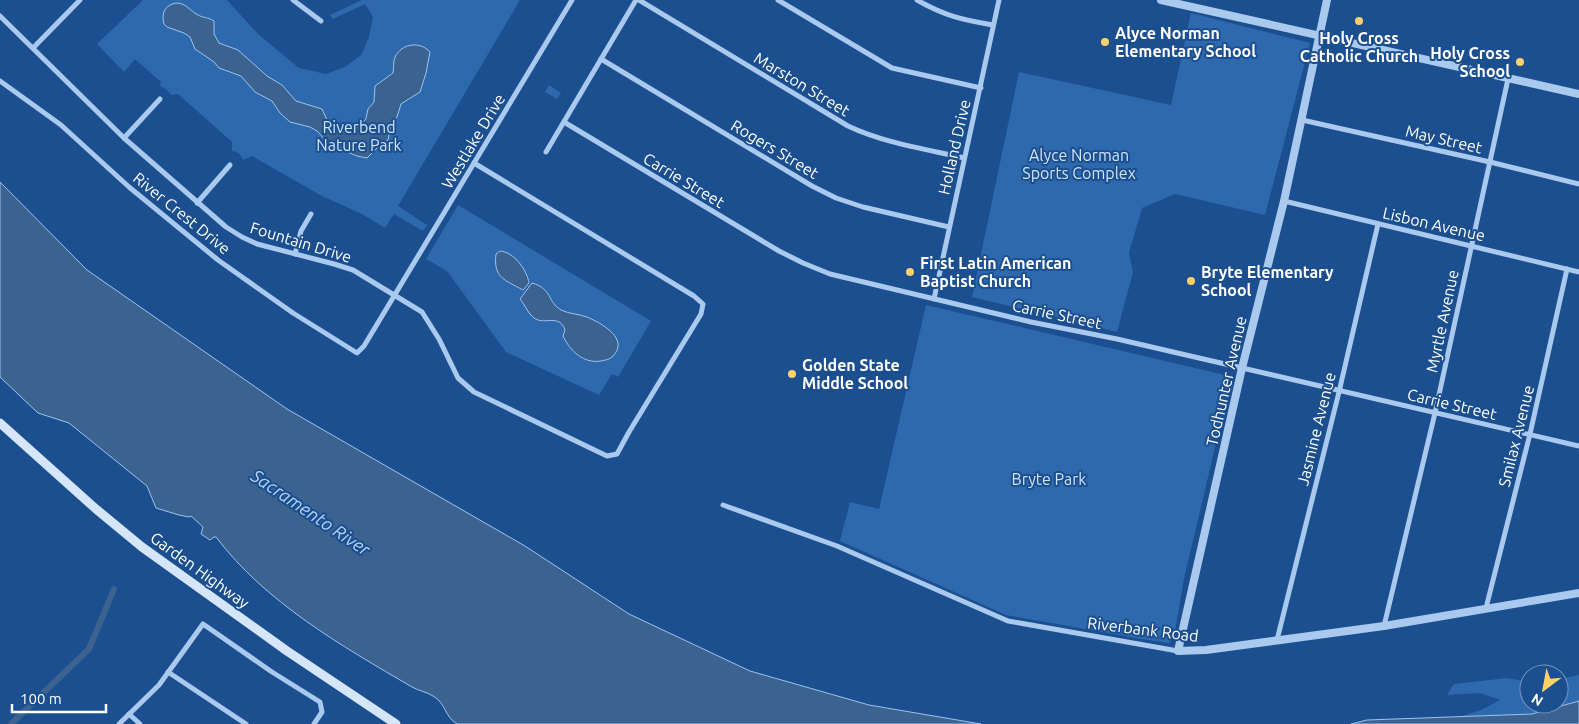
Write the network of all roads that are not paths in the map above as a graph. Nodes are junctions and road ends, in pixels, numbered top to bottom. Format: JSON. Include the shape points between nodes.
{"nodes":[{"id":1,"x":80,"y":0,"type":"edge"},
{"id":2,"x":293,"y":0,"type":"edge"},
{"id":3,"x":572,"y":0,"type":"edge"},
{"id":4,"x":637,"y":0,"type":"edge"},
{"id":5,"x":778,"y":0,"type":"edge"},
{"id":6,"x":918,"y":0,"type":"edge"},
{"id":7,"x":999,"y":0,"type":"edge"},
{"id":8,"x":1161,"y":0,"type":"edge"},
{"id":9,"x":1327,"y":0,"type":"edge"},
{"id":10,"x":0,"y":16,"type":"edge"},
{"id":11,"x":321,"y":21,"type":"dead end"},
{"id":12,"x":994,"y":25,"type":"junction"},
{"id":13,"x":1318,"y":37,"type":"junction"},
{"id":14,"x":33,"y":48,"type":"junction"},
{"id":15,"x":601,"y":59,"type":"junction"},
{"id":16,"x":1508,"y":78,"type":"junction"},
{"id":17,"x":0,"y":81,"type":"edge"},
{"id":18,"x":981,"y":88,"type":"junction"},
{"id":19,"x":1579,"y":94,"type":"edge"},
{"id":20,"x":160,"y":99,"type":"dead end"},
{"id":21,"x":1302,"y":120,"type":"junction"},
{"id":22,"x":564,"y":122,"type":"junction"},
{"id":23,"x":124,"y":138,"type":"junction"},
{"id":24,"x":546,"y":152,"type":"dead end"},
{"id":25,"x":964,"y":158,"type":"junction"},
{"id":26,"x":1490,"y":162,"type":"junction"},
{"id":27,"x":474,"y":163,"type":"junction"},
{"id":28,"x":230,"y":165,"type":"dead end"},
{"id":29,"x":1579,"y":184,"type":"edge"},
{"id":30,"x":1284,"y":201,"type":"junction"},
{"id":31,"x":197,"y":203,"type":"junction"},
{"id":32,"x":311,"y":214,"type":"dead end"},
{"id":33,"x":1378,"y":224,"type":"junction"},
{"id":34,"x":949,"y":227,"type":"junction"},
{"id":35,"x":1471,"y":245,"type":"junction"},
{"id":36,"x":296,"y":254,"type":"junction"},
{"id":37,"x":1567,"y":269,"type":"junction"},
{"id":38,"x":1579,"y":272,"type":"edge"},
{"id":39,"x":395,"y":295,"type":"junction"},
{"id":40,"x":934,"y":299,"type":"junction"},
{"id":41,"x":357,"y":353,"type":"joint"},
{"id":42,"x":1242,"y":368,"type":"junction"},
{"id":43,"x":1339,"y":392,"type":"junction"},
{"id":44,"x":1434,"y":412,"type":"junction"},
{"id":45,"x":0,"y":423,"type":"edge"},
{"id":46,"x":1530,"y":434,"type":"junction"},
{"id":47,"x":1579,"y":446,"type":"edge"},
{"id":48,"x":723,"y":506,"type":"dead end"},
{"id":49,"x":1579,"y":593,"type":"edge"},
{"id":50,"x":1486,"y":608,"type":"junction"},
{"id":51,"x":1384,"y":626,"type":"junction"},
{"id":52,"x":1277,"y":640,"type":"junction"},
{"id":53,"x":1178,"y":650,"type":"junction"},
{"id":54,"x":168,"y":672,"type":"junction"},
{"id":55,"x":129,"y":714,"type":"junction"},
{"id":56,"x":118,"y":724,"type":"edge"},
{"id":57,"x":140,"y":724,"type":"edge"},
{"id":58,"x":246,"y":724,"type":"edge"},
{"id":59,"x":314,"y":724,"type":"edge"},
{"id":60,"x":396,"y":724,"type":"edge"}],
"edges":[{"from":1,"to":14,"type":"street"},
{"from":2,"to":11,"type":"street"},
{"from":3,"to":27,"type":"street","name":"Westlake Drive"},
{"from":4,"to":15,"type":"street"},
{"from":4,"to":25,"type":"street","name":"Marston Street","via":[[848,126],[880,138]]},
{"from":5,"to":18,"type":"street","via":[[892,68]]},
{"from":6,"to":12,"type":"street","via":[[956,18]]},
{"from":7,"to":12,"type":"street","name":"Holland Drive"},
{"from":8,"to":13,"type":"street"},
{"from":9,"to":13,"type":"street","name":"Todhunter Avenue"},
{"from":10,"to":14,"type":"street","name":"Fountain Drive"},
{"from":12,"to":18,"type":"street","name":"Holland Drive"},
{"from":13,"to":16,"type":"street"},
{"from":13,"to":21,"type":"street","name":"Todhunter Avenue"},
{"from":14,"to":23,"type":"street","name":"Fountain Drive"},
{"from":15,"to":22,"type":"street"},
{"from":15,"to":34,"type":"street","name":"Rogers Street","via":[[836,198]]},
{"from":16,"to":19,"type":"street"},
{"from":16,"to":26,"type":"street","name":"Myrtle Avenue"},
{"from":17,"to":41,"type":"street","name":"River Crest Drive","via":[[61,125],[129,187],[218,260]]},
{"from":18,"to":25,"type":"street","name":"Holland Drive"},
{"from":20,"to":23,"type":"street"},
{"from":21,"to":26,"type":"street","name":"May Street"},
{"from":21,"to":30,"type":"street","name":"Todhunter Avenue"},
{"from":22,"to":24,"type":"street"},
{"from":22,"to":40,"type":"street","name":"Carrie Street","via":[[792,258],[830,274]]},
{"from":23,"to":31,"type":"street","name":"Fountain Drive"},
{"from":25,"to":34,"type":"street","name":"Holland Drive"},
{"from":26,"to":29,"type":"street","name":"May Street"},
{"from":26,"to":35,"type":"street","name":"Myrtle Avenue"},
{"from":27,"to":39,"type":"street","name":"Westlake Drive"},
{"from":27,"to":39,"type":"street","name":"Fountain Drive","via":[[703,304],[701,314],[617,454],[607,456],[474,392],[458,378],[422,312]]},
{"from":28,"to":31,"type":"street"},
{"from":30,"to":33,"type":"street","name":"Lisbon Avenue"},
{"from":30,"to":42,"type":"street","name":"Todhunter Avenue"},
{"from":31,"to":36,"type":"street","name":"Fountain Drive","via":[[242,237]]},
{"from":32,"to":36,"type":"street","via":[[301,231]]},
{"from":33,"to":35,"type":"street","name":"Lisbon Avenue"},
{"from":33,"to":43,"type":"street","name":"Jasmine Avenue"},
{"from":34,"to":40,"type":"street","name":"Holland Drive"},
{"from":35,"to":37,"type":"street","name":"Lisbon Avenue"},
{"from":35,"to":44,"type":"street","name":"Myrtle Avenue"},
{"from":36,"to":39,"type":"street","name":"Fountain Drive","via":[[352,270]]},
{"from":37,"to":38,"type":"street","name":"Lisbon Avenue"},
{"from":37,"to":46,"type":"street","name":"Smilax Avenue"},
{"from":39,"to":41,"type":"street","name":"Westlake Drive"},
{"from":40,"to":42,"type":"street","name":"Carrie Street"},
{"from":42,"to":43,"type":"street","name":"Carrie Street"},
{"from":42,"to":53,"type":"street","name":"Todhunter Avenue"},
{"from":43,"to":44,"type":"street","name":"Carrie Street"},
{"from":43,"to":52,"type":"street","name":"Jasmine Avenue"},
{"from":44,"to":46,"type":"street","name":"Carrie Street"},
{"from":44,"to":51,"type":"street","name":"Myrtle Avenue"},
{"from":45,"to":60,"type":"main road","name":"Garden Highway","via":[[136,542]]},
{"from":46,"to":47,"type":"street","name":"Carrie Street"},
{"from":46,"to":50,"type":"street","name":"Smilax Avenue"},
{"from":48,"to":53,"type":"street","name":"Riverbank Road","via":[[837,546],[1008,621]]},
{"from":49,"to":50,"type":"street","name":"Riverbank Road"},
{"from":50,"to":51,"type":"street","name":"Riverbank Road"},
{"from":51,"to":52,"type":"street","name":"Riverbank Road"},
{"from":52,"to":53,"type":"street","name":"Riverbank Road","via":[[1206,650]]},
{"from":54,"to":55,"type":"street"},
{"from":54,"to":58,"type":"street"},
{"from":54,"to":59,"type":"street","via":[[203,624],[320,702],[322,712]]},
{"from":55,"to":56,"type":"street"},
{"from":55,"to":57,"type":"street"}]}
